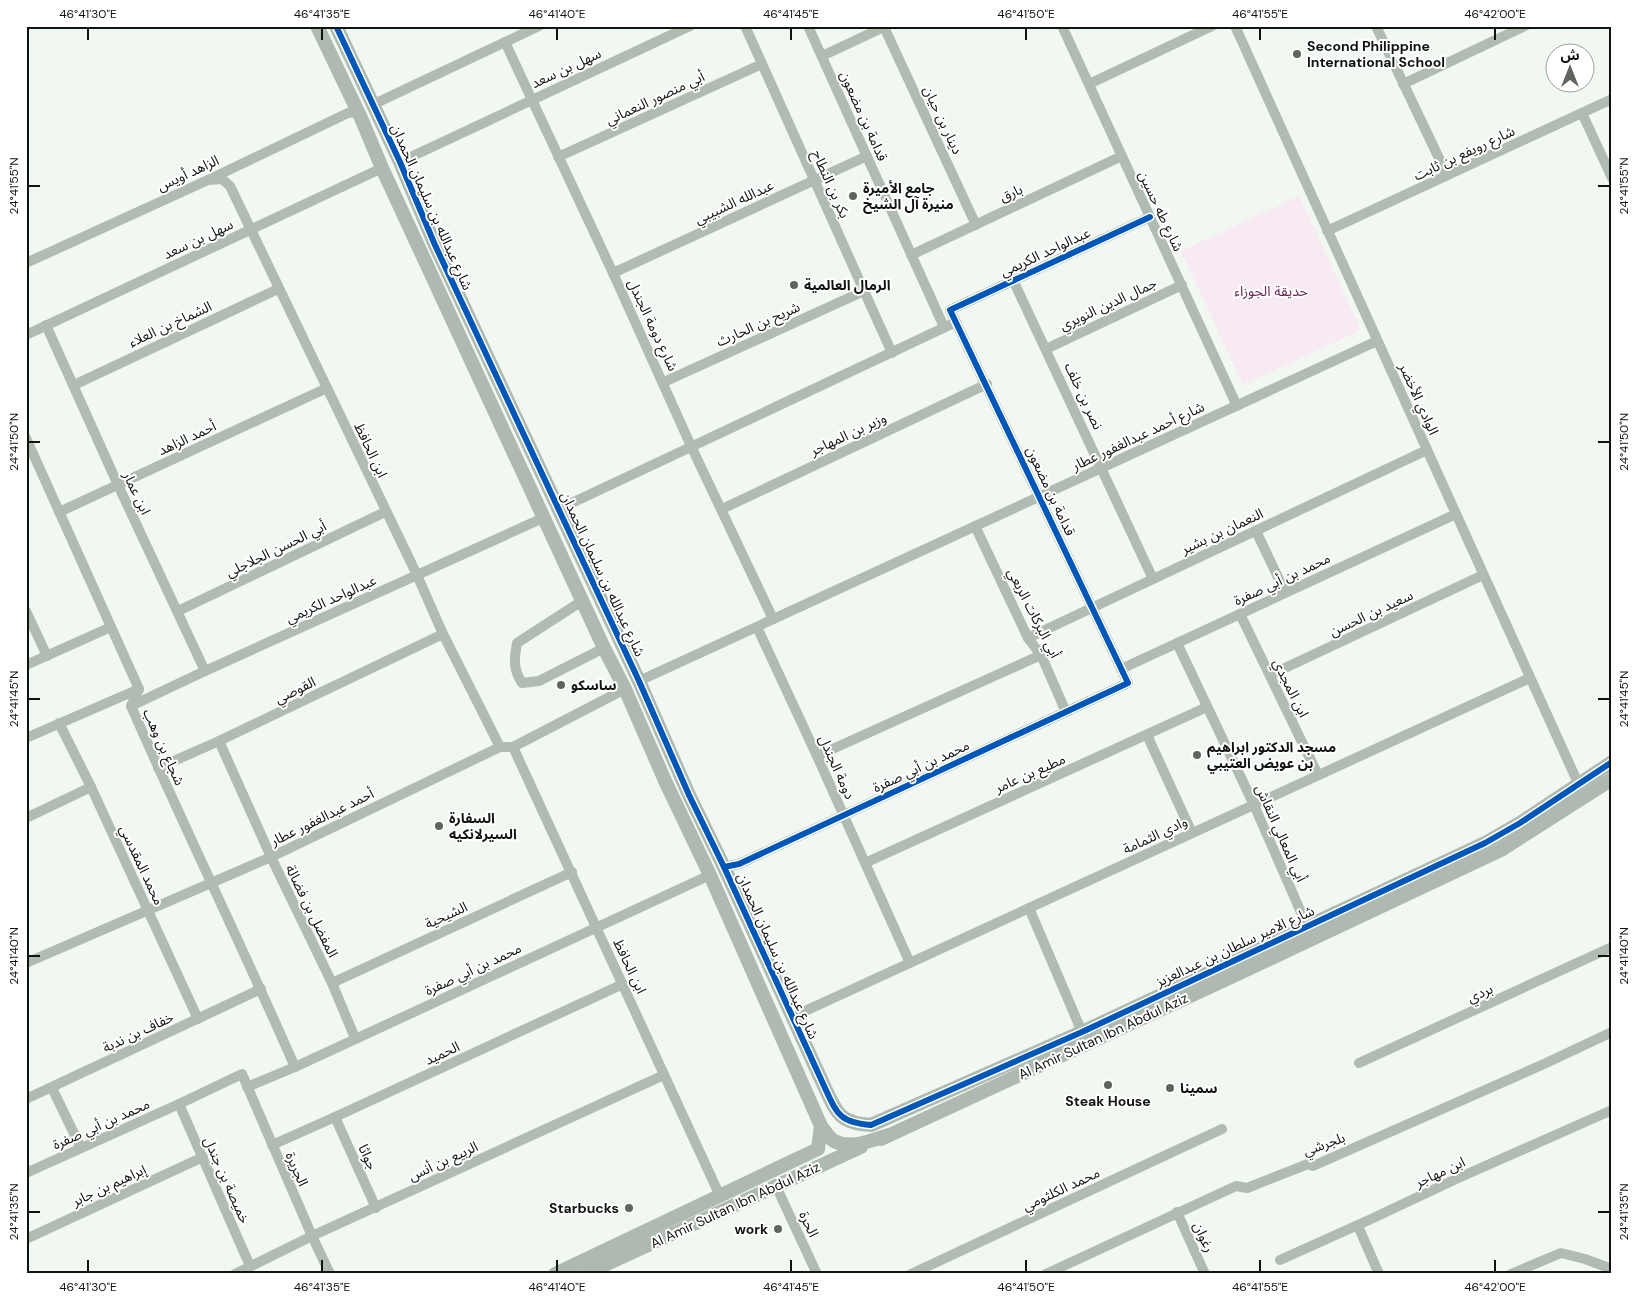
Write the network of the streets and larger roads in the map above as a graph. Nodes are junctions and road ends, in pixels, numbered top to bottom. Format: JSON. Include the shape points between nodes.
{"nodes":[{"id":1,"x":317,"y":26,"type":"edge"},
{"id":2,"x":336,"y":26,"type":"edge"},
{"id":3,"x":539,"y":26,"type":"edge"},
{"id":4,"x":690,"y":26,"type":"edge"},
{"id":5,"x":745,"y":26,"type":"edge"},
{"id":6,"x":808,"y":26,"type":"edge"},
{"id":7,"x":1062,"y":26,"type":"edge"},
{"id":8,"x":1212,"y":26,"type":"edge"},
{"id":9,"x":1235,"y":26,"type":"edge"},
{"id":10,"x":1376,"y":26,"type":"edge"},
{"id":11,"x":1525,"y":26,"type":"edge"},
{"id":12,"x":885,"y":27,"type":"edge"},
{"id":13,"x":505,"y":42,"type":"junction"},
{"id":14,"x":822,"y":56,"type":"junction"},
{"id":15,"x":762,"y":64,"type":"junction"},
{"id":16,"x":1089,"y":84,"type":"junction"},
{"id":17,"x":1403,"y":84,"type":"junction"},
{"id":18,"x":1612,"y":99,"type":"edge"},
{"id":19,"x":531,"y":100,"type":"junction"},
{"id":20,"x":372,"y":105,"type":"junction"},
{"id":21,"x":1582,"y":113,"type":"junction"},
{"id":22,"x":360,"y":118,"type":"junction"},
{"id":23,"x":867,"y":156,"type":"junction"},
{"id":24,"x":1122,"y":156,"type":"junction"},
{"id":25,"x":558,"y":157,"type":"junction"},
{"id":26,"x":400,"y":162,"type":"junction"},
{"id":27,"x":382,"y":168,"type":"junction"},
{"id":28,"x":1447,"y":175,"type":"junction"},
{"id":29,"x":1612,"y":178,"type":"edge"},
{"id":30,"x":208,"y":180,"type":"junction"},
{"id":31,"x":814,"y":180,"type":"junction"},
{"id":32,"x":1150,"y":217,"type":"junction"},
{"id":33,"x":976,"y":225,"type":"junction"},
{"id":34,"x":250,"y":229,"type":"junction"},
{"id":35,"x":1327,"y":231,"type":"junction"},
{"id":36,"x":911,"y":255,"type":"junction"},
{"id":37,"x":26,"y":263,"type":"edge"},
{"id":38,"x":614,"y":273,"type":"junction"},
{"id":39,"x":1014,"y":280,"type":"junction"},
{"id":40,"x":1182,"y":285,"type":"junction"},
{"id":41,"x":278,"y":289,"type":"junction"},
{"id":42,"x":864,"y":291,"type":"junction"},
{"id":43,"x":950,"y":310,"type":"joint"},
{"id":44,"x":956,"y":322,"type":"junction"},
{"id":45,"x":46,"y":325,"type":"junction"},
{"id":46,"x":944,"y":328,"type":"junction"},
{"id":47,"x":26,"y":335,"type":"edge"},
{"id":48,"x":1377,"y":341,"type":"junction"},
{"id":49,"x":1046,"y":348,"type":"junction"},
{"id":50,"x":892,"y":353,"type":"junction"},
{"id":51,"x":664,"y":382,"type":"junction"},
{"id":52,"x":987,"y":384,"type":"junction"},
{"id":53,"x":74,"y":385,"type":"junction"},
{"id":54,"x":327,"y":388,"type":"junction"},
{"id":55,"x":1237,"y":406,"type":"junction"},
{"id":56,"x":26,"y":438,"type":"edge"},
{"id":57,"x":691,"y":446,"type":"junction"},
{"id":58,"x":1427,"y":450,"type":"junction"},
{"id":59,"x":1102,"y":468,"type":"junction"},
{"id":60,"x":118,"y":485,"type":"junction"},
{"id":61,"x":1040,"y":497,"type":"junction"},
{"id":62,"x":559,"y":509,"type":"junction"},
{"id":63,"x":722,"y":509,"type":"junction"},
{"id":64,"x":59,"y":512,"type":"junction"},
{"id":65,"x":385,"y":512,"type":"junction"},
{"id":66,"x":1456,"y":514,"type":"junction"},
{"id":67,"x":543,"y":518,"type":"junction"},
{"id":68,"x":975,"y":526,"type":"junction"},
{"id":69,"x":1256,"y":530,"type":"junction"},
{"id":70,"x":1483,"y":575,"type":"junction"},
{"id":71,"x":417,"y":576,"type":"junction"},
{"id":72,"x":1153,"y":579,"type":"junction"},
{"id":73,"x":1286,"y":592,"type":"junction"},
{"id":74,"x":582,"y":601,"type":"junction"},
{"id":75,"x":1092,"y":608,"type":"junction"},
{"id":76,"x":26,"y":611,"type":"edge"},
{"id":77,"x":178,"y":611,"type":"junction"},
{"id":78,"x":1240,"y":614,"type":"junction"},
{"id":79,"x":773,"y":620,"type":"junction"},
{"id":80,"x":111,"y":627,"type":"junction"},
{"id":81,"x":757,"y":627,"type":"junction"},
{"id":82,"x":443,"y":634,"type":"junction"},
{"id":83,"x":1028,"y":638,"type":"junction"},
{"id":84,"x":1177,"y":642,"type":"junction"},
{"id":85,"x":604,"y":648,"type":"junction"},
{"id":86,"x":1041,"y":655,"type":"junction"},
{"id":87,"x":47,"y":656,"type":"junction"},
{"id":88,"x":26,"y":666,"type":"edge"},
{"id":89,"x":1121,"y":669,"type":"junction"},
{"id":90,"x":205,"y":671,"type":"junction"},
{"id":91,"x":1270,"y":675,"type":"junction"},
{"id":92,"x":1530,"y":678,"type":"junction"},
{"id":93,"x":639,"y":681,"type":"junction"},
{"id":94,"x":1128,"y":683,"type":"joint"},
{"id":95,"x":139,"y":689,"type":"junction"},
{"id":96,"x":625,"y":689,"type":"junction"},
{"id":97,"x":131,"y":706,"type":"junction"},
{"id":98,"x":1207,"y":707,"type":"junction"},
{"id":99,"x":1066,"y":712,"type":"junction"},
{"id":100,"x":59,"y":723,"type":"junction"},
{"id":101,"x":1147,"y":735,"type":"junction"},
{"id":102,"x":26,"y":738,"type":"edge"},
{"id":103,"x":219,"y":741,"type":"junction"},
{"id":104,"x":500,"y":747,"type":"junction"},
{"id":105,"x":513,"y":747,"type":"junction"},
{"id":106,"x":818,"y":756,"type":"junction"},
{"id":107,"x":1612,"y":762,"type":"edge"},
{"id":108,"x":158,"y":768,"type":"junction"},
{"id":109,"x":1318,"y":775,"type":"junction"},
{"id":110,"x":1612,"y":779,"type":"edge"},
{"id":111,"x":1578,"y":783,"type":"junction"},
{"id":112,"x":91,"y":787,"type":"junction"},
{"id":113,"x":1254,"y":805,"type":"junction"},
{"id":114,"x":844,"y":816,"type":"junction"},
{"id":115,"x":26,"y":818,"type":"edge"},
{"id":116,"x":1192,"y":833,"type":"junction"},
{"id":117,"x":271,"y":857,"type":"junction"},
{"id":118,"x":865,"y":863,"type":"junction"},
{"id":119,"x":724,"y":868,"type":"junction"},
{"id":120,"x":572,"y":872,"type":"junction"},
{"id":121,"x":710,"y":875,"type":"junction"},
{"id":122,"x":210,"y":883,"type":"junction"},
{"id":123,"x":1029,"y":908,"type":"junction"},
{"id":124,"x":148,"y":911,"type":"junction"},
{"id":125,"x":1307,"y":926,"type":"junction"},
{"id":126,"x":597,"y":928,"type":"junction"},
{"id":127,"x":1612,"y":948,"type":"edge"},
{"id":128,"x":26,"y":963,"type":"edge"},
{"id":129,"x":910,"y":963,"type":"junction"},
{"id":130,"x":332,"y":983,"type":"junction"},
{"id":131,"x":623,"y":984,"type":"junction"},
{"id":132,"x":261,"y":989,"type":"junction"},
{"id":133,"x":792,"y":1017,"type":"junction"},
{"id":134,"x":198,"y":1019,"type":"junction"},
{"id":135,"x":1082,"y":1032,"type":"junction"},
{"id":136,"x":1612,"y":1032,"type":"edge"},
{"id":137,"x":355,"y":1038,"type":"junction"},
{"id":138,"x":1359,"y":1063,"type":"dead end"},
{"id":139,"x":295,"y":1066,"type":"junction"},
{"id":140,"x":242,"y":1074,"type":"joint"},
{"id":141,"x":664,"y":1075,"type":"junction"},
{"id":142,"x":247,"y":1087,"type":"junction"},
{"id":143,"x":52,"y":1088,"type":"junction"},
{"id":144,"x":26,"y":1099,"type":"edge"},
{"id":145,"x":179,"y":1104,"type":"junction"},
{"id":146,"x":1612,"y":1110,"type":"edge"},
{"id":147,"x":836,"y":1112,"type":"junction"},
{"id":148,"x":335,"y":1117,"type":"junction"},
{"id":149,"x":871,"y":1125,"type":"junction"},
{"id":150,"x":821,"y":1126,"type":"junction"},
{"id":151,"x":1222,"y":1129,"type":"dead end"},
{"id":152,"x":889,"y":1135,"type":"junction"},
{"id":153,"x":840,"y":1141,"type":"junction"},
{"id":154,"x":272,"y":1145,"type":"junction"},
{"id":155,"x":81,"y":1148,"type":"junction"},
{"id":156,"x":818,"y":1149,"type":"junction"},
{"id":157,"x":203,"y":1157,"type":"junction"},
{"id":158,"x":828,"y":1162,"type":"junction"},
{"id":159,"x":26,"y":1173,"type":"edge"},
{"id":160,"x":776,"y":1186,"type":"junction"},
{"id":161,"x":720,"y":1196,"type":"junction"},
{"id":162,"x":376,"y":1208,"type":"junction"},
{"id":163,"x":1177,"y":1212,"type":"junction"},
{"id":164,"x":1358,"y":1226,"type":"junction"},
{"id":165,"x":312,"y":1236,"type":"junction"},
{"id":166,"x":26,"y":1239,"type":"edge"},
{"id":167,"x":1280,"y":1260,"type":"dead end"},
{"id":168,"x":250,"y":1266,"type":"junction"},
{"id":169,"x":1609,"y":1268,"type":"dead end"},
{"id":170,"x":234,"y":1274,"type":"edge"},
{"id":171,"x":330,"y":1274,"type":"edge"},
{"id":172,"x":555,"y":1274,"type":"edge"},
{"id":173,"x":585,"y":1274,"type":"edge"},
{"id":174,"x":817,"y":1274,"type":"edge"},
{"id":175,"x":911,"y":1274,"type":"edge"},
{"id":176,"x":1046,"y":1274,"type":"edge"},
{"id":177,"x":1205,"y":1274,"type":"edge"},
{"id":178,"x":1379,"y":1274,"type":"edge"},
{"id":179,"x":1511,"y":1274,"type":"edge"}],
"edges":[{"from":1,"to":22,"type":"street","name":"شارع عبدالله بن سليمان الحمدان"},
{"from":2,"to":20,"type":"street","name":"شارع عبدالله بن سليمان الحمدان"},
{"from":3,"to":13,"type":"street"},
{"from":4,"to":19,"type":"street","name":"سهل بن سعد"},
{"from":5,"to":15,"type":"street","name":"بكر بن النطاح"},
{"from":6,"to":14,"type":"street","name":"قدامة بن مضعون"},
{"from":7,"to":16,"type":"street","name":"شارع طه حسين"},
{"from":8,"to":16,"type":"street"},
{"from":9,"to":35,"type":"street","name":"الوادي الأخضر"},
{"from":10,"to":17,"type":"street"},
{"from":11,"to":17,"type":"street"},
{"from":12,"to":14,"type":"street"},
{"from":12,"to":33,"type":"street","name":"دينار بن حيان"},
{"from":13,"to":19,"type":"street","name":"شارع دومة الجندل"},
{"from":13,"to":20,"type":"street"},
{"from":14,"to":23,"type":"street","name":"قدامة بن مضعون"},
{"from":15,"to":25,"type":"street","name":"أبي منصور النعماني"},
{"from":15,"to":31,"type":"street","name":"بكر بن النطاح"},
{"from":16,"to":24,"type":"street","name":"شارع طه حسين"},
{"from":17,"to":28,"type":"street"},
{"from":18,"to":21,"type":"street","name":"شارع رويفع بن ثابت"},
{"from":19,"to":25,"type":"street","name":"شارع دومة الجندل"},
{"from":19,"to":26,"type":"street","name":"سهل بن سعد"},
{"from":20,"to":26,"type":"street","name":"شارع عبدالله بن سليمان الحمدان"},
{"from":21,"to":28,"type":"street","name":"شارع رويفع بن ثابت"},
{"from":21,"to":29,"type":"street"},
{"from":22,"to":27,"type":"street","name":"شارع عبدالله بن سليمان الحمدان"},
{"from":22,"to":30,"type":"street","name":"الزاهد أويس","via":[[354,112],[348,113]]},
{"from":23,"to":31,"type":"street","name":"عبدالله الشبيبي"},
{"from":23,"to":36,"type":"street","name":"قدامة بن مضعون"},
{"from":24,"to":32,"type":"street","name":"شارع طه حسين"},
{"from":24,"to":33,"type":"street","name":"بارق"},
{"from":25,"to":38,"type":"street","name":"شارع دومة الجندل"},
{"from":26,"to":62,"type":"street","name":"شارع عبدالله بن سليمان الحمدان","via":[[435,245]]},
{"from":27,"to":34,"type":"street","name":"سهل بن سعد"},
{"from":27,"to":67,"type":"street","name":"شارع عبدالله بن سليمان الحمدان"},
{"from":28,"to":35,"type":"street","name":"شارع رويفع بن ثابت"},
{"from":30,"to":34,"type":"street","name":"ابن الحافظ","via":[[222,179],[230,186]]},
{"from":30,"to":37,"type":"street","name":"الزاهد أويس"},
{"from":31,"to":38,"type":"street","name":"عبدالله الشبيبي"},
{"from":31,"to":42,"type":"street","name":"بكر بن النطاح"},
{"from":32,"to":39,"type":"street","name":"عبدالواحد الكريمي"},
{"from":32,"to":40,"type":"street","name":"شارع طه حسين"},
{"from":33,"to":36,"type":"street","name":"بارق"},
{"from":34,"to":41,"type":"street","name":"ابن الحافظ"},
{"from":34,"to":45,"type":"street","name":"سهل بن سعد"},
{"from":35,"to":48,"type":"street","name":"الوادي الأخضر"},
{"from":36,"to":46,"type":"street","name":"قدامة بن مضعون"},
{"from":38,"to":51,"type":"street","name":"شارع دومة الجندل"},
{"from":39,"to":43,"type":"street","name":"عبدالواحد الكريمي"},
{"from":39,"to":49,"type":"street","name":"نصر بن خلف"},
{"from":40,"to":49,"type":"street","name":"جمال الدين النويري"},
{"from":40,"to":55,"type":"street","name":"شارع طه حسين"},
{"from":41,"to":53,"type":"street","name":"الشماخ بن العلاء"},
{"from":41,"to":54,"type":"street","name":"ابن الحافظ"},
{"from":42,"to":50,"type":"street","name":"بكر بن النطاح"},
{"from":42,"to":51,"type":"street","name":"شريح بن الحارث"},
{"from":43,"to":44,"type":"street","name":"قدامة بن مضعون"},
{"from":44,"to":46,"type":"street"},
{"from":44,"to":52,"type":"street","name":"قدامة بن مضعون"},
{"from":45,"to":47,"type":"street","name":"سهل بن سعد"},
{"from":45,"to":53,"type":"street","name":"ابن عمار"},
{"from":46,"to":50,"type":"street"},
{"from":48,"to":55,"type":"street","name":"شارع أحمد عبدالغفور عطار"},
{"from":48,"to":58,"type":"street","name":"الوادي الأخضر"},
{"from":49,"to":59,"type":"street","name":"نصر بن خلف"},
{"from":50,"to":57,"type":"street"},
{"from":51,"to":57,"type":"street","name":"شارع دومة الجندل"},
{"from":52,"to":61,"type":"street","name":"قدامة بن مضعون"},
{"from":52,"to":63,"type":"street","name":"وزير بن المهاجر"},
{"from":53,"to":60,"type":"street","name":"ابن عمار"},
{"from":54,"to":60,"type":"street","name":"أحمد الزاهد"},
{"from":54,"to":65,"type":"street","name":"ابن الحافظ"},
{"from":55,"to":59,"type":"street","name":"شارع أحمد عبدالغفور عطار"},
{"from":56,"to":64,"type":"street"},
{"from":57,"to":62,"type":"street"},
{"from":57,"to":63,"type":"street","name":"شارع دومة الجندل"},
{"from":58,"to":66,"type":"street","name":"الوادي الأخضر"},
{"from":58,"to":69,"type":"street","name":"النعمان بن بشير"},
{"from":59,"to":61,"type":"street","name":"شارع أحمد عبدالغفور عطار"},
{"from":59,"to":72,"type":"street","name":"نصر بن خلف"},
{"from":60,"to":64,"type":"street","name":"أحمد الزاهد"},
{"from":60,"to":77,"type":"street","name":"ابن عمار"},
{"from":61,"to":68,"type":"street","name":"شارع أحمد عبدالغفور عطار"},
{"from":61,"to":75,"type":"street","name":"قدامة بن مضعون"},
{"from":62,"to":93,"type":"street","name":"شارع عبدالله بن سليمان الحمدان"},
{"from":63,"to":79,"type":"street","name":"شارع دومة الجندل"},
{"from":64,"to":80,"type":"street"},
{"from":65,"to":71,"type":"street","name":"ابن الحافظ"},
{"from":65,"to":77,"type":"street","name":"أبي الحسن الجلاجلي"},
{"from":66,"to":70,"type":"street","name":"الوادي الأخضر"},
{"from":66,"to":73,"type":"street","name":"محمد بن أبي صفرة"},
{"from":67,"to":71,"type":"street","name":"عبدالواحد الكريمي"},
{"from":67,"to":74,"type":"street","name":"شارع عبدالله بن سليمان الحمدان"},
{"from":68,"to":79,"type":"street","name":"شارع أحمد عبدالغفور عطار"},
{"from":68,"to":83,"type":"street","name":"أبي البركات الربعي"},
{"from":69,"to":72,"type":"street","name":"النعمان بن بشير"},
{"from":69,"to":73,"type":"street"},
{"from":70,"to":91,"type":"street","name":"سعيد بن الحسن"},
{"from":70,"to":92,"type":"street","name":"الوادي الأخضر"},
{"from":71,"to":82,"type":"street","name":"ابن الحافظ"},
{"from":71,"to":90,"type":"street","name":"عبدالواحد الكريمي"},
{"from":72,"to":75,"type":"street","name":"النعمان بن بشير"},
{"from":73,"to":78,"type":"street","name":"محمد بن أبي صفرة"},
{"from":74,"to":85,"type":"street","name":"شارع عبدالله بن سليمان الحمدان"},
{"from":74,"to":85,"type":"street","via":[[517,643],[516,674],[522,683],[539,681]]},
{"from":75,"to":83,"type":"street","name":"النعمان بن بشير"},
{"from":75,"to":89,"type":"street","name":"قدامة بن مضعون"},
{"from":76,"to":87,"type":"street"},
{"from":77,"to":90,"type":"street","name":"ابن عمار"},
{"from":78,"to":84,"type":"street","name":"محمد بن أبي صفرة"},
{"from":78,"to":91,"type":"street","name":"ابن المجدي"},
{"from":79,"to":81,"type":"street"},
{"from":80,"to":87,"type":"street"},
{"from":80,"to":95,"type":"street"},
{"from":81,"to":93,"type":"street"},
{"from":81,"to":106,"type":"street","name":"دومة الجندل"},
{"from":82,"to":103,"type":"street","name":"القوصي"},
{"from":82,"to":104,"type":"street","name":"ابن الحافظ"},
{"from":83,"to":86,"type":"street","name":"أبي البركات الربعي"},
{"from":84,"to":89,"type":"street","name":"محمد بن أبي صفرة"},
{"from":84,"to":98,"type":"street","name":"أبي المعالي النقاش"},
{"from":85,"to":96,"type":"street","name":"شارع عبدالله بن سليمان الحمدان"},
{"from":86,"to":99,"type":"street","name":"أبي البركات الربعي"},
{"from":86,"to":106,"type":"street"},
{"from":87,"to":88,"type":"street"},
{"from":89,"to":94,"type":"street","name":"قدامة بن مضعون"},
{"from":90,"to":97,"type":"street","name":"عبدالواحد الكريمي"},
{"from":91,"to":109,"type":"street","name":"ابن المجدي"},
{"from":92,"to":109,"type":"street","name":"وادي الثمامة"},
{"from":92,"to":111,"type":"street","name":"الوادي الأخضر"},
{"from":93,"to":119,"type":"street","name":"شارع عبدالله بن سليمان الحمدان"},
{"from":94,"to":99,"type":"street","name":"محمد بن أبي صفرة"},
{"from":95,"to":97,"type":"street","name":"شجاع بن وهب"},
{"from":95,"to":100,"type":"street"},
{"from":96,"to":105,"type":"street","name":"أحمد عبدالغفور عطار"},
{"from":96,"to":121,"type":"street","name":"شارع عبدالله بن سليمان الحمدان"},
{"from":97,"to":108,"type":"street","name":"شجاع بن وهب"},
{"from":98,"to":101,"type":"street","name":"مطيع بن عامر"},
{"from":98,"to":113,"type":"street","name":"أبي المعالي النقاش"},
{"from":99,"to":114,"type":"street","name":"محمد بن أبي صفرة"},
{"from":100,"to":102,"type":"street"},
{"from":100,"to":112,"type":"street","name":"محمد المقدسي"},
{"from":101,"to":116,"type":"street"},
{"from":101,"to":118,"type":"street","name":"مطيع بن عامر"},
{"from":103,"to":108,"type":"street","name":"القوصي"},
{"from":103,"to":117,"type":"street","name":"المفضل بن فضالة"},
{"from":104,"to":105,"type":"street","name":"أحمد عبدالغفور عطار"},
{"from":104,"to":117,"type":"street","name":"أحمد عبدالغفور عطار"},
{"from":105,"to":120,"type":"street","name":"ابن الحافظ"},
{"from":106,"to":114,"type":"street","name":"دومة الجندل"},
{"from":107,"to":111,"type":"street","name":"شارع الامير سلطان بن عبدالعزيز"},
{"from":108,"to":122,"type":"street","name":"شجاع بن وهب"},
{"from":109,"to":113,"type":"street","name":"وادي الثمامة"},
{"from":110,"to":152,"type":"street","name":"Al Amir Sultan Ibn Abdul Aziz","via":[[1501,850]]},
{"from":111,"to":125,"type":"street","name":"شارع الامير سلطان بن عبدالعزيز","via":[[1485,844]]},
{"from":112,"to":115,"type":"street"},
{"from":112,"to":124,"type":"street","name":"محمد المقدسي"},
{"from":113,"to":116,"type":"street","name":"وادي الثمامة"},
{"from":113,"to":125,"type":"street","name":"أبي المعالي النقاش"},
{"from":114,"to":118,"type":"street","name":"دومة الجندل"},
{"from":114,"to":119,"type":"street","name":"محمد بن أبي صفرة"},
{"from":116,"to":123,"type":"street","name":"وادي الثمامة"},
{"from":117,"to":122,"type":"street","name":"أحمد عبدالغفور عطار"},
{"from":117,"to":130,"type":"street","name":"المفضل بن فضالة"},
{"from":118,"to":129,"type":"street","name":"دومة الجندل"},
{"from":119,"to":133,"type":"street","name":"شارع عبدالله بن سليمان الحمدان"},
{"from":120,"to":126,"type":"street","name":"ابن الحافظ"},
{"from":120,"to":130,"type":"street","name":"الشيحية"},
{"from":121,"to":126,"type":"street","name":"محمد بن أبي صفرة"},
{"from":121,"to":150,"type":"street","name":"شارع عبدالله بن سليمان الحمدان"},
{"from":122,"to":124,"type":"street","name":"أحمد عبدالغفور عطار"},
{"from":122,"to":132,"type":"street","name":"شجاع بن وهب"},
{"from":123,"to":129,"type":"street","name":"وادي الثمامة"},
{"from":123,"to":135,"type":"street"},
{"from":124,"to":128,"type":"street","name":"أحمد عبدالغفور عطار"},
{"from":124,"to":134,"type":"street","name":"محمد المقدسي"},
{"from":125,"to":135,"type":"street","name":"شارع الامير سلطان بن عبدالعزيز"},
{"from":126,"to":131,"type":"street","name":"ابن الحافظ"},
{"from":126,"to":137,"type":"street","name":"محمد بن أبي صفرة"},
{"from":127,"to":138,"type":"street","name":"بردي"},
{"from":129,"to":133,"type":"street","name":"وادي الثمامة"},
{"from":130,"to":137,"type":"street","name":"المفضل بن فضالة"},
{"from":131,"to":141,"type":"street","name":"ابن الحافظ"},
{"from":131,"to":148,"type":"street","name":"الحميد"},
{"from":132,"to":134,"type":"street","name":"خفاف بن ندبة"},
{"from":132,"to":139,"type":"street","name":"شجاع بن وهب"},
{"from":133,"to":147,"type":"street","name":"شارع عبدالله بن سليمان الحمدان"},
{"from":134,"to":143,"type":"street","name":"خفاف بن ندبة"},
{"from":135,"to":149,"type":"street","name":"شارع الامير سلطان بن عبدالعزيز"},
{"from":136,"to":163,"type":"street","name":"بلجرشي","via":[[1313,1166],[1308,1164],[1247,1188],[1236,1186]]},
{"from":137,"to":139,"type":"street","name":"محمد بن أبي صفرة"},
{"from":139,"to":142,"type":"street","name":"محمد بن أبي صفرة"},
{"from":140,"to":142,"type":"street","name":"الجريرة"},
{"from":140,"to":145,"type":"street","name":"محمد بن أبي صفرة"},
{"from":141,"to":161,"type":"street","name":"ابن الحافظ"},
{"from":141,"to":162,"type":"street","name":"الربيع بن أنس"},
{"from":142,"to":154,"type":"street","name":"الجريرة"},
{"from":143,"to":144,"type":"street","name":"خفاف بن ندبة"},
{"from":143,"to":155,"type":"street"},
{"from":145,"to":155,"type":"street","name":"محمد بن أبي صفرة"},
{"from":145,"to":157,"type":"street","name":"خميصة بن جندل"},
{"from":146,"to":164,"type":"street","name":"ابن مهاجر"},
{"from":147,"to":149,"type":"street","name":"شارع الامير سلطان بن عبدالعزيز","via":[[855,1124]]},
{"from":147,"to":150,"type":"street","via":[[837,1128],[830,1131]]},
{"from":147,"to":153,"type":"street","name":"شارع عبدالله بن سليمان الحمدان","via":[[843,1124]]},
{"from":148,"to":154,"type":"street","name":"الحميد"},
{"from":148,"to":162,"type":"street","name":"جواثا"},
{"from":149,"to":153,"type":"street","name":"Al Amir Sultan Ibn Abdul Aziz"},
{"from":150,"to":153,"type":"street"},
{"from":150,"to":156,"type":"street","name":"Al Amir Sultan Ibn Abdul Aziz"},
{"from":151,"to":175,"type":"street","name":"محمد الكلثومي"},
{"from":152,"to":153,"type":"street","via":[[857,1144]]},
{"from":152,"to":158,"type":"street","name":"Al Amir Sultan Ibn Abdul Aziz"},
{"from":153,"to":156,"type":"street","name":"Al Amir Sultan Ibn Abdul Aziz"},
{"from":153,"to":158,"type":"street","via":[[836,1156]]},
{"from":154,"to":165,"type":"street","name":"الجريرة"},
{"from":155,"to":159,"type":"street","name":"محمد بن أبي صفرة"},
{"from":156,"to":161,"type":"street","name":"Al Amir Sultan Ibn Abdul Aziz"},
{"from":157,"to":166,"type":"street","name":"إبراهيم بن جابر"},
{"from":157,"to":168,"type":"street","name":"خميصة بن جندل"},
{"from":158,"to":160,"type":"street","name":"Al Amir Sultan Ibn Abdul Aziz"},
{"from":160,"to":173,"type":"street","name":"Al Amir Sultan Ibn Abdul Aziz"},
{"from":160,"to":174,"type":"street","name":"الحرة"},
{"from":161,"to":172,"type":"street","name":"Al Amir Sultan Ibn Abdul Aziz"},
{"from":162,"to":165,"type":"street","name":"الربيع بن أنس"},
{"from":163,"to":176,"type":"street","name":"بلجرشي"},
{"from":163,"to":177,"type":"street","name":"رغوان"},
{"from":164,"to":167,"type":"street","name":"ابن مهاجر"},
{"from":164,"to":178,"type":"street"},
{"from":165,"to":168,"type":"street","name":"الربيع بن أنس"},
{"from":165,"to":171,"type":"street","name":"الجريرة"},
{"from":168,"to":170,"type":"street","name":"الربيع بن أنس"},
{"from":169,"to":179,"type":"street","via":[[1560,1253]]}]}
